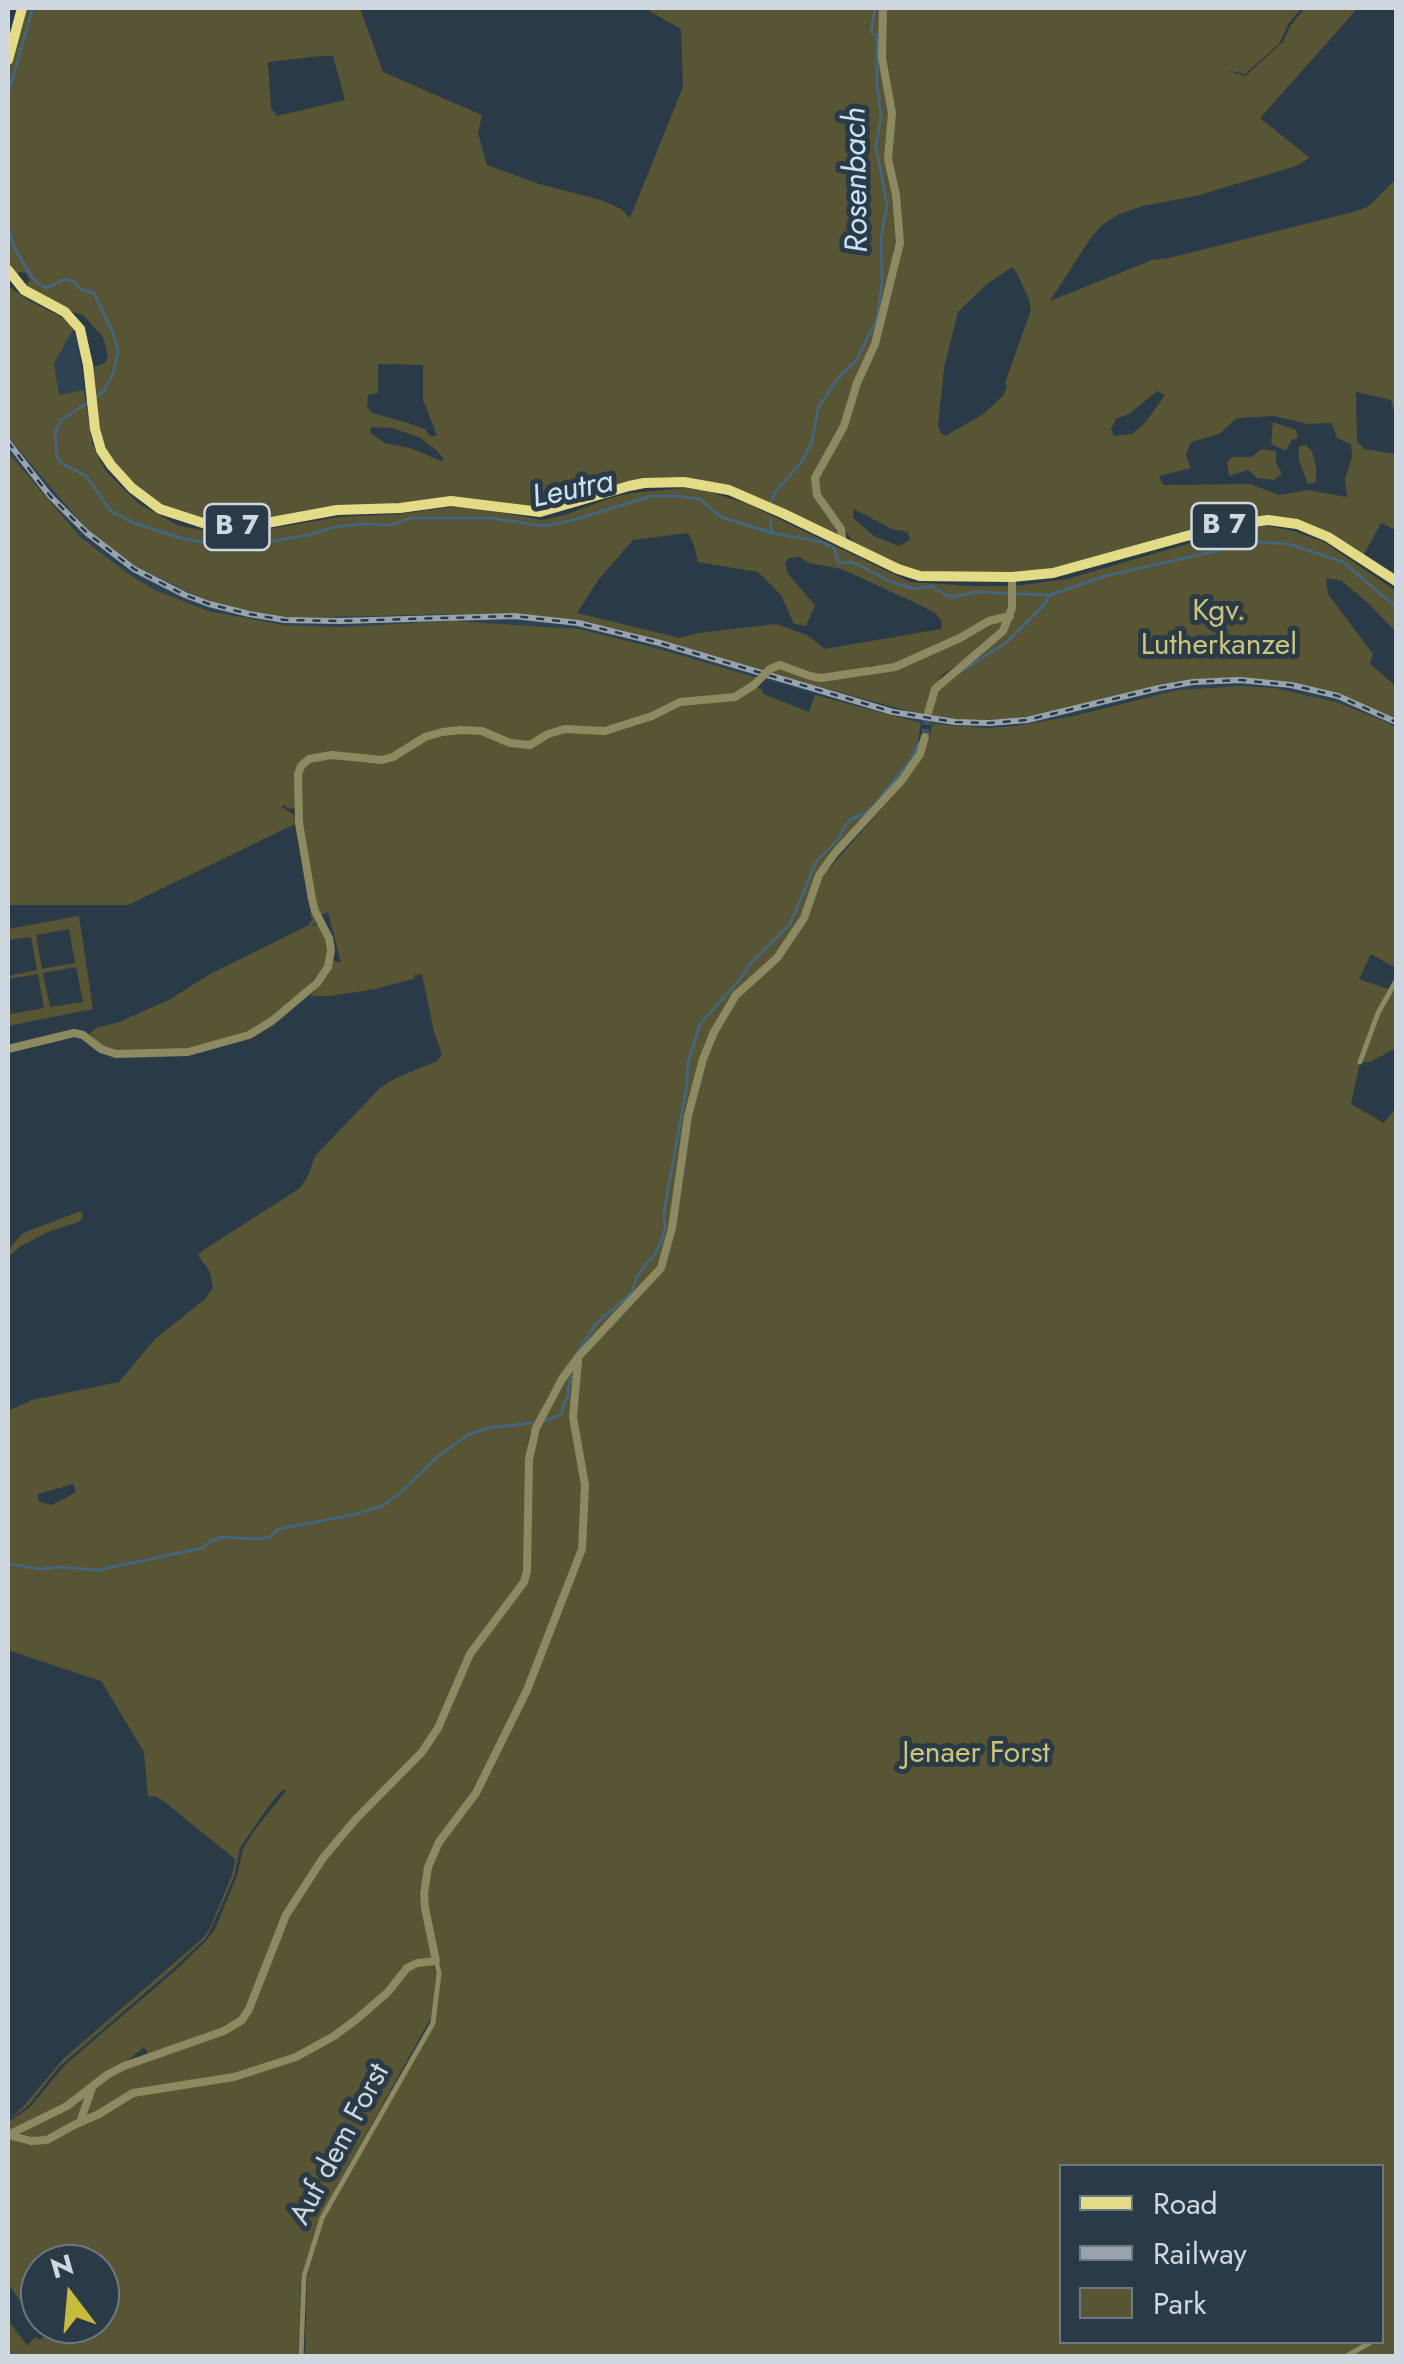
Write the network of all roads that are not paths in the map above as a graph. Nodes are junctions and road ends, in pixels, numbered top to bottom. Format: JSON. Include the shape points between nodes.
{"nodes":[{"id":1,"x":22,"y":8,"type":"edge"},
{"id":2,"x":883,"y":8,"type":"edge"},
{"id":3,"x":8,"y":60,"type":"edge"},
{"id":4,"x":11,"y":276,"type":"edge"},
{"id":5,"x":843,"y":542,"type":"junction"},
{"id":6,"x":1396,"y":581,"type":"edge"},
{"id":7,"x":1012,"y":583,"type":"junction"},
{"id":8,"x":1010,"y":616,"type":"junction"},
{"id":9,"x":928,"y":712,"type":"tunnel mouth"},
{"id":10,"x":925,"y":737,"type":"tunnel mouth"},
{"id":11,"x":1396,"y":981,"type":"edge"},
{"id":12,"x":8,"y":1049,"type":"edge"},
{"id":13,"x":1360,"y":1062,"type":"dead end"},
{"id":14,"x":579,"y":1356,"type":"junction"},
{"id":15,"x":436,"y":1960,"type":"junction"},
{"id":16,"x":92,"y":2088,"type":"junction"},
{"id":17,"x":80,"y":2122,"type":"junction"},
{"id":18,"x":8,"y":2135,"type":"edge"},
{"id":19,"x":301,"y":2356,"type":"edge"}],
"edges":[{"from":1,"to":3,"type":"main road"},
{"from":2,"to":5,"type":"street","via":[[882,58],[892,113],[888,159],[900,243],[875,344],[844,426],[815,478]]},
{"from":4,"to":5,"type":"main road","number":"B 7","via":[[76,323],[101,450],[111,465],[160,509],[209,525],[245,527],[337,510],[451,501],[540,512],[644,483],[684,482],[729,490]]},
{"from":5,"to":7,"type":"main road","number":"B 7","via":[[920,576]]},
{"from":6,"to":7,"type":"main road","number":"B 7","via":[[1313,530],[1255,520]]},
{"from":7,"to":8,"type":"street"},
{"from":8,"to":9,"type":"street","via":[[998,638],[935,689]]},
{"from":8,"to":12,"type":"street","bridge":true,"via":[[894,667],[822,678],[780,665],[735,697],[680,702],[605,731],[565,729],[530,746],[461,730],[425,737],[382,760],[309,759],[298,774],[300,834],[315,911],[331,950],[317,982],[260,1030],[188,1052],[116,1054],[74,1034]]},
{"from":10,"to":14,"type":"street","via":[[902,780],[819,876],[804,918],[777,958],[736,995],[714,1032],[688,1116],[661,1268]]},
{"from":11,"to":13,"type":"street"},
{"from":14,"to":15,"type":"street","via":[[573,1417],[586,1485],[582,1549],[527,1690],[476,1793],[428,1867],[425,1908]]},
{"from":14,"to":16,"type":"street","via":[[532,1438],[524,1582],[470,1654],[438,1728],[323,1858],[286,1915],[242,2020],[124,2066]]},
{"from":15,"to":17,"type":"street","via":[[407,1968],[358,2019],[296,2057],[234,2077],[133,2093]]},
{"from":15,"to":19,"type":"street","name":"Auf dem Forst","via":[[433,2023],[322,2218],[304,2276]]},
{"from":16,"to":17,"type":"street"},
{"from":16,"to":18,"type":"street"},
{"from":17,"to":18,"type":"street","via":[[42,2141]]}]}
